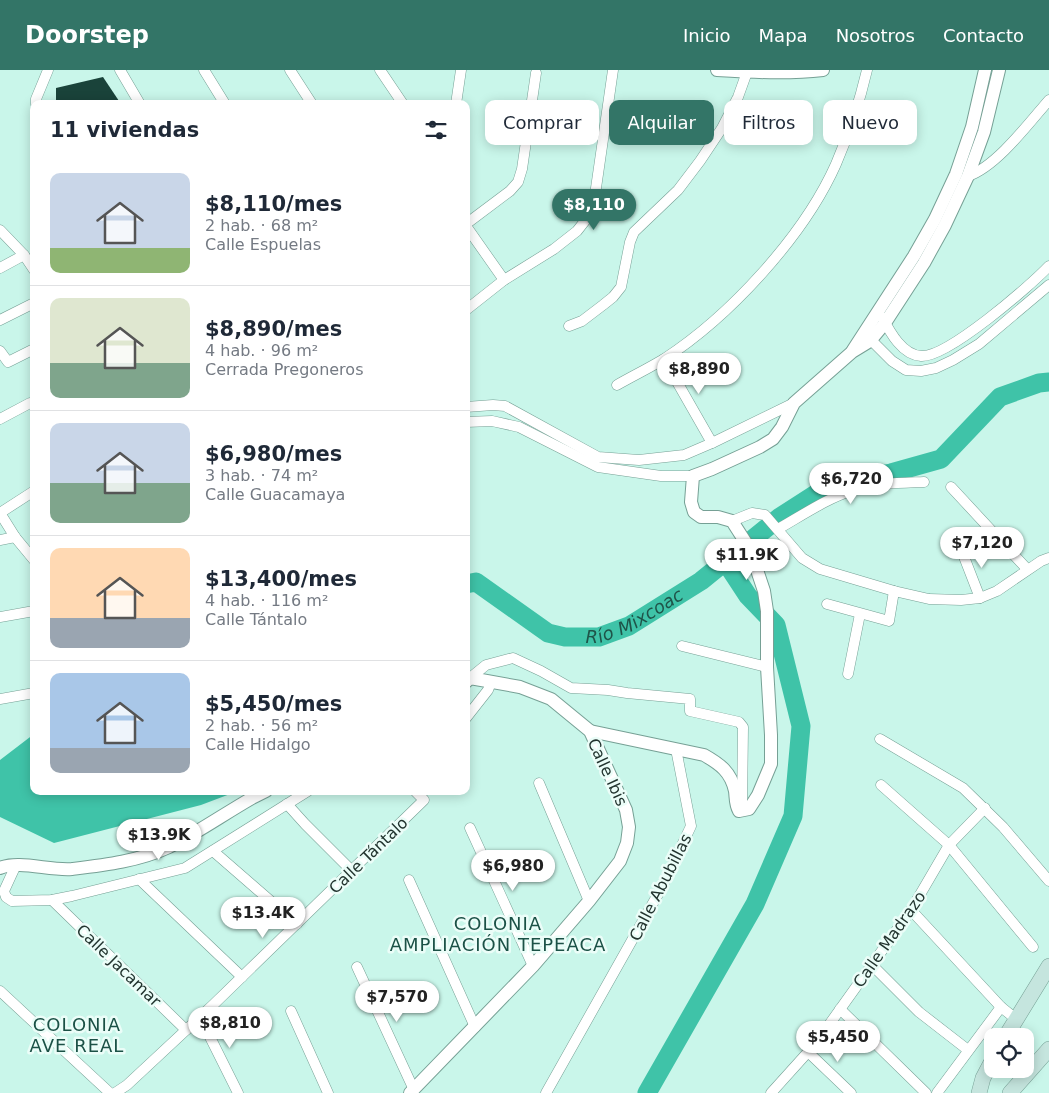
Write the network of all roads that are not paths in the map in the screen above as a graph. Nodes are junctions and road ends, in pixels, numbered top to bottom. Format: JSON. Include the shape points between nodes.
{"nodes":[{"id":1,"x":48,"y":70,"type":"edge"},
{"id":2,"x":120,"y":70,"type":"edge"},
{"id":3,"x":204,"y":70,"type":"edge"},
{"id":4,"x":290,"y":70,"type":"edge"},
{"id":5,"x":380,"y":70,"type":"edge"},
{"id":6,"x":461,"y":70,"type":"edge"},
{"id":7,"x":613,"y":70,"type":"edge"},
{"id":8,"x":717,"y":70,"type":"edge"},
{"id":9,"x":823,"y":70,"type":"edge"},
{"id":10,"x":867,"y":70,"type":"edge"},
{"id":11,"x":985,"y":70,"type":"edge"},
{"id":12,"x":999,"y":70,"type":"edge"},
{"id":13,"x":747,"y":72,"type":"junction"},
{"id":14,"x":536,"y":73,"type":"dead end"},
{"id":15,"x":36,"y":100,"type":"edge"},
{"id":16,"x":138,"y":100,"type":"edge"},
{"id":17,"x":223,"y":100,"type":"edge"},
{"id":18,"x":309,"y":100,"type":"edge"},
{"id":19,"x":400,"y":100,"type":"edge"},
{"id":20,"x":457,"y":100,"type":"edge"},
{"id":21,"x":1049,"y":100,"type":"edge"},
{"id":22,"x":968,"y":176,"type":"junction"},
{"id":23,"x":470,"y":222,"type":"edge"},
{"id":24,"x":0,"y":230,"type":"edge"},
{"id":25,"x":470,"y":231,"type":"edge"},
{"id":26,"x":4,"y":242,"type":"edge"},
{"id":27,"x":24,"y":255,"type":"junction"},
{"id":28,"x":30,"y":264,"type":"edge"},
{"id":29,"x":1049,"y":266,"type":"edge"},
{"id":30,"x":0,"y":268,"type":"edge"},
{"id":31,"x":504,"y":280,"type":"junction"},
{"id":32,"x":1049,"y":284,"type":"edge"},
{"id":33,"x":30,"y":305,"type":"edge"},
{"id":34,"x":470,"y":307,"type":"edge"},
{"id":35,"x":878,"y":311,"type":"junction"},
{"id":36,"x":0,"y":320,"type":"edge"},
{"id":37,"x":885,"y":323,"type":"junction"},
{"id":38,"x":569,"y":326,"type":"dead end"},
{"id":39,"x":867,"y":337,"type":"junction"},
{"id":40,"x":0,"y":351,"type":"edge"},
{"id":41,"x":30,"y":351,"type":"edge"},
{"id":42,"x":664,"y":359,"type":"junction"},
{"id":43,"x":617,"y":385,"type":"dead end"},
{"id":44,"x":30,"y":403,"type":"dead end"},
{"id":45,"x":794,"y":403,"type":"junction"},
{"id":46,"x":470,"y":407,"type":"edge"},
{"id":47,"x":0,"y":419,"type":"edge"},
{"id":48,"x":470,"y":422,"type":"edge"},
{"id":49,"x":712,"y":443,"type":"junction"},
{"id":50,"x":693,"y":476,"type":"junction"},
{"id":51,"x":924,"y":482,"type":"dead end"},
{"id":52,"x":951,"y":487,"type":"dead end"},
{"id":53,"x":30,"y":494,"type":"edge"},
{"id":54,"x":0,"y":513,"type":"edge"},
{"id":55,"x":732,"y":521,"type":"junction"},
{"id":56,"x":778,"y":529,"type":"junction"},
{"id":57,"x":15,"y":537,"type":"junction"},
{"id":58,"x":0,"y":540,"type":"edge"},
{"id":59,"x":961,"y":549,"type":"dead end"},
{"id":60,"x":30,"y":555,"type":"edge"},
{"id":61,"x":1049,"y":558,"type":"edge"},
{"id":62,"x":1027,"y":570,"type":"junction"},
{"id":63,"x":894,"y":591,"type":"junction"},
{"id":64,"x":980,"y":598,"type":"junction"},
{"id":65,"x":827,"y":604,"type":"dead end"},
{"id":66,"x":30,"y":612,"type":"edge"},
{"id":67,"x":860,"y":614,"type":"junction"},
{"id":68,"x":0,"y":616,"type":"edge"},
{"id":69,"x":682,"y":646,"type":"dead end"},
{"id":70,"x":767,"y":660,"type":"junction"},
{"id":71,"x":848,"y":674,"type":"dead end"},
{"id":72,"x":477,"y":681,"type":"edge"},
{"id":73,"x":30,"y":694,"type":"edge"},
{"id":74,"x":0,"y":699,"type":"edge"},
{"id":75,"x":470,"y":713,"type":"edge"},
{"id":76,"x":590,"y":731,"type":"junction"},
{"id":77,"x":880,"y":739,"type":"dead end"},
{"id":78,"x":676,"y":749,"type":"junction"},
{"id":79,"x":539,"y":783,"type":"dead end"},
{"id":80,"x":880,"y":785,"type":"dead end"},
{"id":81,"x":258,"y":795,"type":"edge"},
{"id":82,"x":302,"y":795,"type":"edge"},
{"id":83,"x":419,"y":795,"type":"edge"},
{"id":84,"x":287,"y":804,"type":"junction"},
{"id":85,"x":985,"y":808,"type":"junction"},
{"id":86,"x":742,"y":810,"type":"junction"},
{"id":87,"x":470,"y":828,"type":"dead end"},
{"id":88,"x":949,"y":845,"type":"junction"},
{"id":89,"x":212,"y":851,"type":"junction"},
{"id":90,"x":16,"y":865,"type":"junction"},
{"id":91,"x":0,"y":868,"type":"edge"},
{"id":92,"x":352,"y":871,"type":"junction"},
{"id":93,"x":139,"y":879,"type":"junction"},
{"id":94,"x":409,"y":880,"type":"dead end"},
{"id":95,"x":1049,"y":881,"type":"edge"},
{"id":96,"x":52,"y":900,"type":"junction"},
{"id":97,"x":589,"y":901,"type":"junction"},
{"id":98,"x":911,"y":910,"type":"junction"},
{"id":99,"x":297,"y":924,"type":"junction"},
{"id":100,"x":1033,"y":947,"type":"dead end"},
{"id":101,"x":872,"y":965,"type":"junction"},
{"id":102,"x":533,"y":966,"type":"junction"},
{"id":103,"x":1049,"y":966,"type":"edge"},
{"id":104,"x":357,"y":967,"type":"dead end"},
{"id":105,"x":242,"y":977,"type":"junction"},
{"id":106,"x":0,"y":991,"type":"edge"},
{"id":107,"x":1001,"y":1007,"type":"junction"},
{"id":108,"x":840,"y":1009,"type":"junction"},
{"id":109,"x":291,"y":1012,"type":"dead end"},
{"id":110,"x":200,"y":1017,"type":"junction"},
{"id":111,"x":1016,"y":1019,"type":"junction"},
{"id":112,"x":475,"y":1027,"type":"junction"},
{"id":113,"x":1011,"y":1028,"type":"edge"},
{"id":114,"x":186,"y":1030,"type":"junction"},
{"id":115,"x":1049,"y":1049,"type":"edge"},
{"id":116,"x":968,"y":1050,"type":"junction"},
{"id":117,"x":808,"y":1052,"type":"junction"},
{"id":118,"x":984,"y":1076,"type":"edge"},
{"id":119,"x":130,"y":1089,"type":"edge"},
{"id":120,"x":412,"y":1091,"type":"edge"},
{"id":121,"x":110,"y":1093,"type":"edge"},
{"id":122,"x":115,"y":1093,"type":"edge"},
{"id":123,"x":238,"y":1093,"type":"edge"},
{"id":124,"x":328,"y":1093,"type":"edge"},
{"id":125,"x":546,"y":1093,"type":"edge"},
{"id":126,"x":771,"y":1093,"type":"edge"},
{"id":127,"x":851,"y":1093,"type":"edge"},
{"id":128,"x":926,"y":1093,"type":"edge"},
{"id":129,"x":936,"y":1093,"type":"edge"},
{"id":130,"x":979,"y":1093,"type":"edge"},
{"id":131,"x":1010,"y":1093,"type":"edge"}],
"edges":[{"from":1,"to":15,"type":"street"},
{"from":2,"to":16,"type":"street"},
{"from":3,"to":17,"type":"street"},
{"from":4,"to":18,"type":"street"},
{"from":5,"to":19,"type":"street"},
{"from":6,"to":20,"type":"street"},
{"from":7,"to":31,"type":"street","via":[[594,202],[588,217],[578,231],[554,249]]},
{"from":8,"to":13,"type":"street"},
{"from":9,"to":13,"type":"street"},
{"from":10,"to":42,"type":"street","via":[[836,163],[821,193],[794,232],[735,302]]},
{"from":11,"to":35,"type":"street","via":[[972,127],[956,174],[914,256]]},
{"from":12,"to":22,"type":"street","via":[[984,132]]},
{"from":13,"to":38,"type":"street","via":[[722,128],[700,161],[678,190],[634,232],[621,287],[614,297],[582,321]]},
{"from":14,"to":23,"type":"street","via":[[518,182]]},
{"from":21,"to":22,"type":"street","via":[[992,163]]},
{"from":22,"to":37,"type":"street","via":[[924,263]]},
{"from":24,"to":26,"type":"street"},
{"from":25,"to":31,"type":"street"},
{"from":26,"to":27,"type":"street"},
{"from":27,"to":28,"type":"street"},
{"from":27,"to":30,"type":"street"},
{"from":29,"to":37,"type":"street","via":[[980,324],[931,355],[920,356],[908,351],[899,344]]},
{"from":31,"to":34,"type":"street"},
{"from":32,"to":39,"type":"street","via":[[979,344],[936,368],[906,370]]},
{"from":33,"to":36,"type":"street"},
{"from":35,"to":37,"type":"street"},
{"from":35,"to":39,"type":"street"},
{"from":37,"to":39,"type":"street"},
{"from":39,"to":45,"type":"street"},
{"from":40,"to":41,"type":"street","via":[[8,362]]},
{"from":42,"to":43,"type":"street"},
{"from":42,"to":49,"type":"street"},
{"from":44,"to":47,"type":"street"},
{"from":45,"to":49,"type":"street"},
{"from":45,"to":50,"type":"street","via":[[773,439]]},
{"from":46,"to":49,"type":"street","via":[[505,406],[598,457],[639,460],[684,454]]},
{"from":48,"to":50,"type":"street","via":[[492,422],[519,428],[598,467],[661,476]]},
{"from":50,"to":55,"type":"street","via":[[691,502],[694,512],[701,518],[718,517]]},
{"from":51,"to":56,"type":"street","via":[[877,484],[852,490]]},
{"from":52,"to":62,"type":"street"},
{"from":53,"to":54,"type":"street"},
{"from":54,"to":57,"type":"street"},
{"from":55,"to":56,"type":"street","via":[[752,513],[765,515]]},
{"from":55,"to":70,"type":"street","via":[[748,546],[764,591]]},
{"from":56,"to":63,"type":"street","via":[[802,558],[820,569]]},
{"from":57,"to":58,"type":"street"},
{"from":57,"to":60,"type":"street"},
{"from":59,"to":64,"type":"street"},
{"from":61,"to":62,"type":"street"},
{"from":62,"to":64,"type":"street","via":[[997,591]]},
{"from":63,"to":64,"type":"street","via":[[929,600]]},
{"from":63,"to":67,"type":"street","via":[[888,621]]},
{"from":65,"to":67,"type":"street"},
{"from":66,"to":68,"type":"street"},
{"from":67,"to":71,"type":"street"},
{"from":69,"to":70,"type":"street"},
{"from":70,"to":86,"type":"street","via":[[771,764],[758,795],[749,809]]},
{"from":72,"to":75,"type":"street","via":[[488,690]]},
{"from":72,"to":76,"type":"street","name":"Calle Ibis","via":[[520,687],[551,699]]},
{"from":72,"to":86,"type":"street","via":[[486,665],[513,658],[571,688],[690,699],[690,710],[739,722],[743,727]]},
{"from":73,"to":74,"type":"street"},
{"from":76,"to":78,"type":"street"},
{"from":76,"to":97,"type":"street","name":"Calle Ibis","via":[[620,794],[629,827],[620,862]]},
{"from":77,"to":85,"type":"street","via":[[964,788]]},
{"from":78,"to":86,"type":"street","via":[[704,755],[721,764],[731,778],[736,806]]},
{"from":78,"to":125,"type":"street","name":"Calle Abubillas","via":[[691,826],[662,887]]},
{"from":79,"to":97,"type":"street"},
{"from":80,"to":88,"type":"street"},
{"from":81,"to":90,"type":"street","via":[[168,847],[123,862],[69,869]]},
{"from":82,"to":84,"type":"street"},
{"from":83,"to":92,"type":"street","name":"Calle Tántalo","via":[[424,800]]},
{"from":84,"to":89,"type":"street"},
{"from":84,"to":92,"type":"street"},
{"from":85,"to":88,"type":"street","name":"Calle Madrazo"},
{"from":85,"to":95,"type":"street"},
{"from":87,"to":102,"type":"street"},
{"from":88,"to":98,"type":"street","name":"Calle Madrazo"},
{"from":88,"to":100,"type":"street"},
{"from":89,"to":93,"type":"street","via":[[185,868]]},
{"from":89,"to":99,"type":"street"},
{"from":90,"to":91,"type":"street"},
{"from":90,"to":96,"type":"street","via":[[5,884],[6,897],[12,901]]},
{"from":92,"to":99,"type":"street","name":"Calle Tántalo"},
{"from":93,"to":96,"type":"street"},
{"from":93,"to":105,"type":"street"},
{"from":94,"to":112,"type":"street"},
{"from":96,"to":114,"type":"street","name":"Calle Jacamar"},
{"from":97,"to":102,"type":"street","name":"Calle Ibis"},
{"from":98,"to":101,"type":"street","name":"Calle Madrazo"},
{"from":98,"to":107,"type":"street"},
{"from":99,"to":105,"type":"street","name":"Calle Tántalo"},
{"from":101,"to":108,"type":"street","name":"Calle Madrazo"},
{"from":101,"to":116,"type":"street","via":[[920,1012]]},
{"from":102,"to":112,"type":"street","name":"Calle Ibis"},
{"from":103,"to":111,"type":"main road"},
{"from":104,"to":120,"type":"street"},
{"from":105,"to":110,"type":"street","name":"Calle Tántalo"},
{"from":106,"to":121,"type":"street"},
{"from":107,"to":111,"type":"street"},
{"from":107,"to":116,"type":"street"},
{"from":108,"to":117,"type":"street","name":"Calle Madrazo"},
{"from":108,"to":128,"type":"street"},
{"from":109,"to":124,"type":"street"},
{"from":110,"to":114,"type":"street","name":"Calle Tántalo"},
{"from":110,"to":123,"type":"street"},
{"from":111,"to":113,"type":"main road"},
{"from":112,"to":120,"type":"street","name":"Calle Ibis"},
{"from":114,"to":119,"type":"street","name":"Calle Tántalo"},
{"from":115,"to":131,"type":"main road"},
{"from":116,"to":129,"type":"street"},
{"from":117,"to":126,"type":"street","name":"Calle Madrazo"},
{"from":117,"to":127,"type":"street"},
{"from":118,"to":130,"type":"main road"},
{"from":119,"to":122,"type":"street","name":"Calle Tántalo"}]}
